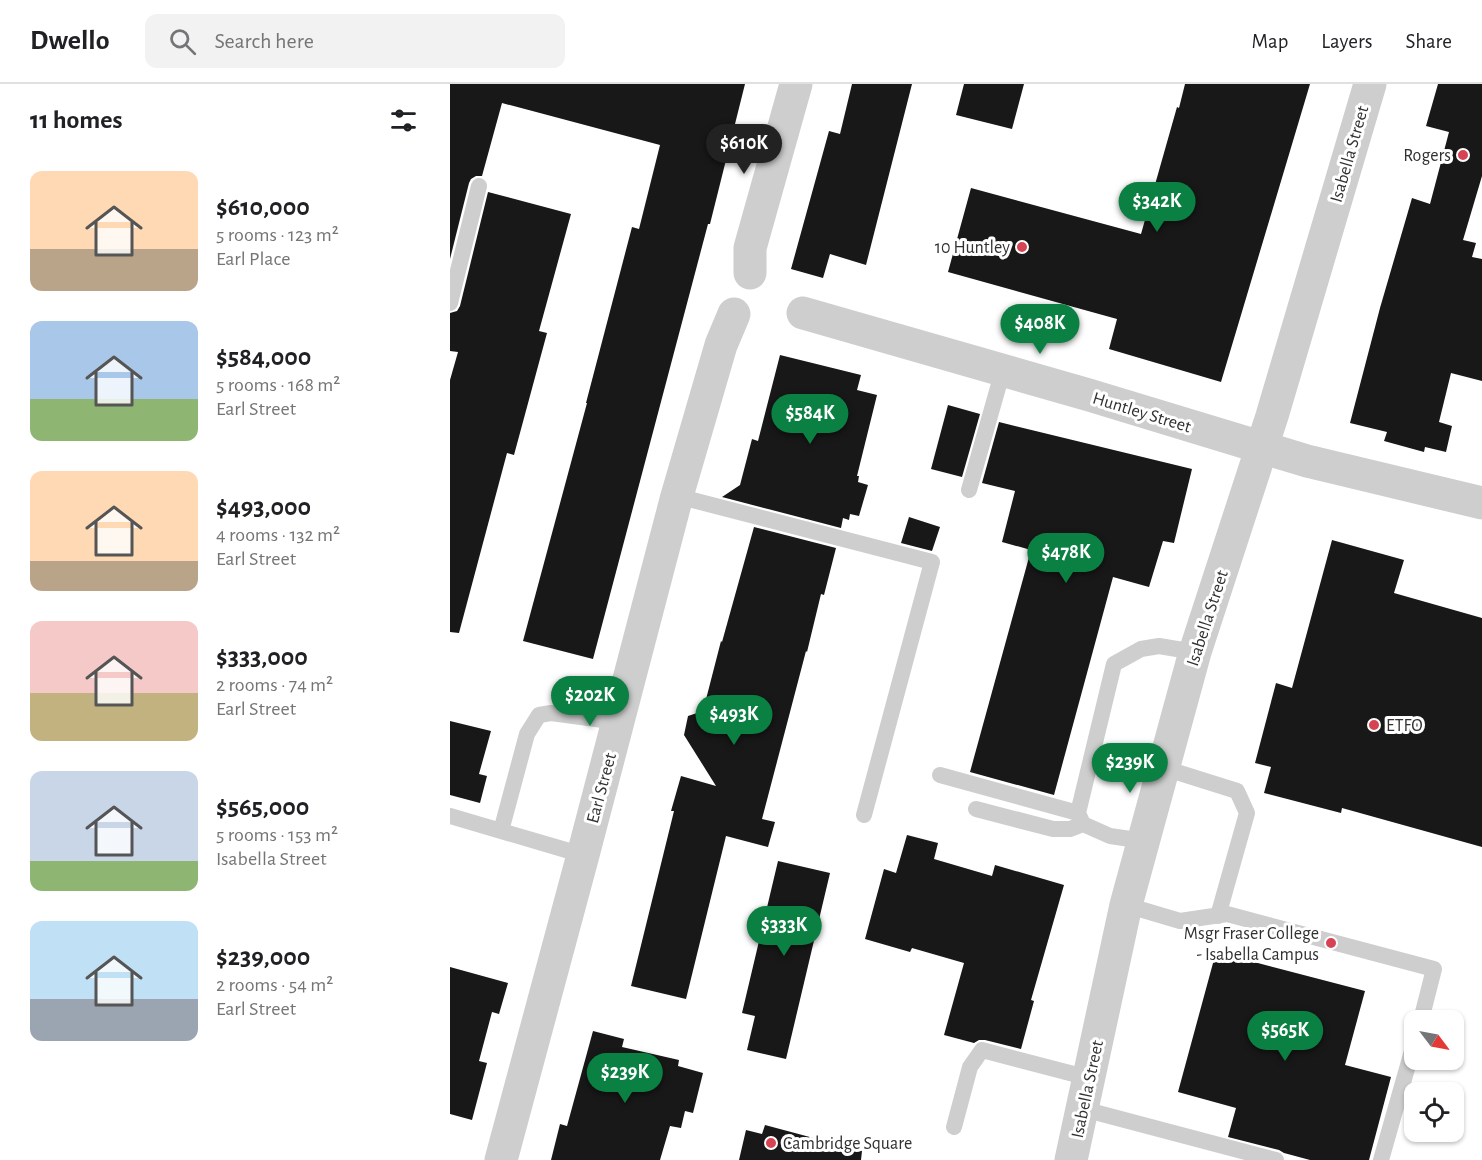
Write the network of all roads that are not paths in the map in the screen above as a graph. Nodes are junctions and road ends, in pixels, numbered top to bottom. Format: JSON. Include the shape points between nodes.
{"nodes":[{"id":1,"x":796,"y":84,"type":"edge"},
{"id":2,"x":1370,"y":84,"type":"edge"},
{"id":3,"x":479,"y":186,"type":"dead end"},
{"id":4,"x":750,"y":273,"type":"dead end"},
{"id":5,"x":450,"y":303,"type":"edge"},
{"id":6,"x":803,"y":313,"type":"dead end"},
{"id":7,"x":734,"y":314,"type":"dead end"},
{"id":8,"x":1003,"y":370,"type":"junction"},
{"id":9,"x":1263,"y":448,"type":"junction"},
{"id":10,"x":969,"y":490,"type":"dead end"},
{"id":11,"x":677,"y":496,"type":"junction"},
{"id":12,"x":1482,"y":503,"type":"edge"},
{"id":13,"x":1195,"y":652,"type":"junction"},
{"id":14,"x":618,"y":722,"type":"junction"},
{"id":15,"x":1164,"y":768,"type":"junction"},
{"id":16,"x":940,"y":775,"type":"dead end"},
{"id":17,"x":976,"y":809,"type":"dead end"},
{"id":18,"x":864,"y":815,"type":"dead end"},
{"id":19,"x":450,"y":816,"type":"edge"},
{"id":20,"x":1081,"y":819,"type":"junction"},
{"id":21,"x":501,"y":831,"type":"junction"},
{"id":22,"x":1144,"y":841,"type":"junction"},
{"id":23,"x":584,"y":855,"type":"junction"},
{"id":24,"x":1126,"y":905,"type":"junction"},
{"id":25,"x":1218,"y":916,"type":"junction"},
{"id":26,"x":1424,"y":1010,"type":"edge"},
{"id":27,"x":1407,"y":1070,"type":"edge"},
{"id":28,"x":1086,"y":1093,"type":"junction"},
{"id":29,"x":954,"y":1127,"type":"dead end"},
{"id":30,"x":501,"y":1160,"type":"edge"},
{"id":31,"x":1071,"y":1160,"type":"edge"},
{"id":32,"x":1276,"y":1160,"type":"edge"},
{"id":33,"x":1381,"y":1160,"type":"edge"}],
"edges":[{"from":1,"to":4,"type":"street","via":[[750,248]]},
{"from":2,"to":9,"type":"street","name":"Isabella Street"},
{"from":3,"to":5,"type":"lane"},
{"from":6,"to":8,"type":"street","name":"Huntley Street"},
{"from":7,"to":11,"type":"street","name":"Earl Street","via":[[721,345]]},
{"from":8,"to":9,"type":"street","name":"Huntley Street"},
{"from":8,"to":10,"type":"lane"},
{"from":9,"to":12,"type":"street","name":"Huntley Street"},
{"from":9,"to":13,"type":"street","name":"Isabella Street"},
{"from":11,"to":14,"type":"street","name":"Earl Street"},
{"from":11,"to":18,"type":"lane","via":[[932,562]]},
{"from":13,"to":15,"type":"street","name":"Isabella Street"},
{"from":13,"to":20,"type":"lane","via":[[1159,646],[1141,649],[1114,664]]},
{"from":14,"to":21,"type":"lane","via":[[551,712],[539,715],[527,734]]},
{"from":14,"to":23,"type":"street","name":"Earl Street"},
{"from":15,"to":22,"type":"street","name":"Isabella Street"},
{"from":15,"to":25,"type":"lane","via":[[1237,791],[1247,813]]},
{"from":16,"to":20,"type":"lane"},
{"from":17,"to":20,"type":"lane","via":[[1053,829],[1070,829]]},
{"from":19,"to":21,"type":"lane"},
{"from":20,"to":22,"type":"lane","via":[[1110,836]]},
{"from":21,"to":23,"type":"lane"},
{"from":22,"to":24,"type":"street","name":"Isabella Street"},
{"from":23,"to":30,"type":"street","name":"Earl Street"},
{"from":24,"to":25,"type":"lane","via":[[1180,921]]},
{"from":24,"to":28,"type":"street","name":"Isabella Street"},
{"from":25,"to":26,"type":"lane","via":[[1227,914],[1434,969]]},
{"from":27,"to":33,"type":"lane"},
{"from":28,"to":29,"type":"lane","via":[[982,1050],[970,1067]]},
{"from":28,"to":31,"type":"street","name":"Isabella Street"},
{"from":28,"to":32,"type":"lane"}]}
